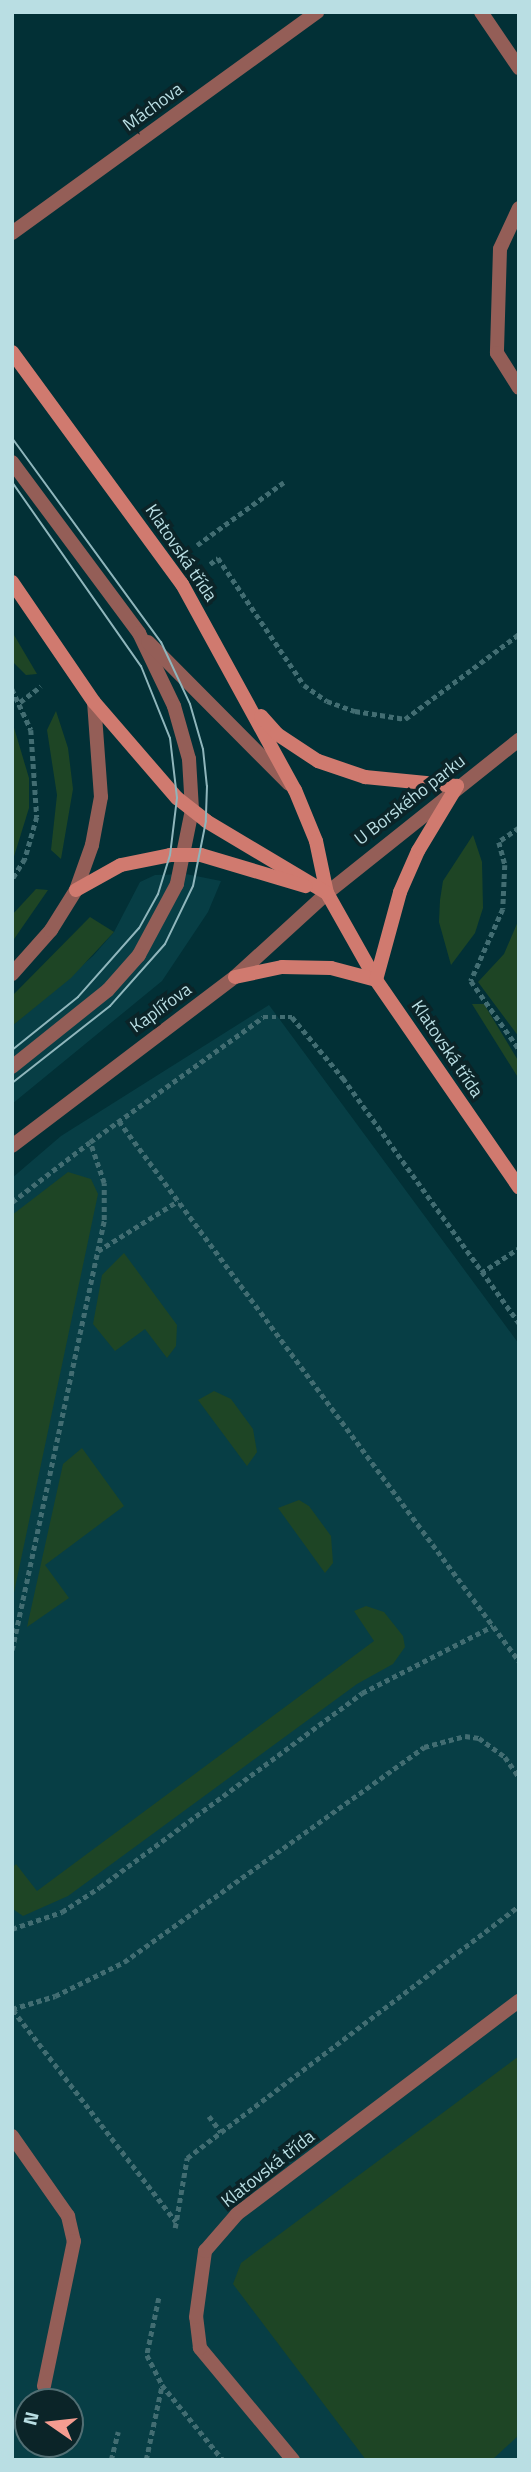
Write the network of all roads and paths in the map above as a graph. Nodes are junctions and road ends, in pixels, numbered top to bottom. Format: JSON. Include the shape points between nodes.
{"nodes":[{"id":1,"x":317,"y":12,"type":"edge"},
{"id":2,"x":481,"y":12,"type":"edge"},
{"id":3,"x":519,"y":68,"type":"edge"},
{"id":4,"x":519,"y":208,"type":"edge"},
{"id":5,"x":12,"y":233,"type":"edge"},
{"id":6,"x":12,"y":352,"type":"edge"},
{"id":7,"x":519,"y":388,"type":"edge"},
{"id":8,"x":12,"y":462,"type":"edge"},
{"id":9,"x":284,"y":482,"type":"dead end"},
{"id":10,"x":191,"y":550,"type":"dead end"},
{"id":11,"x":218,"y":558,"type":"dead end"},
{"id":12,"x":12,"y":582,"type":"edge"},
{"id":13,"x":139,"y":633,"type":"junction"},
{"id":14,"x":519,"y":634,"type":"edge"},
{"id":15,"x":50,"y":680,"type":"dead end"},
{"id":16,"x":12,"y":689,"type":"edge"},
{"id":17,"x":244,"y":697,"type":"junction"},
{"id":18,"x":20,"y":702,"type":"junction"},
{"id":19,"x":94,"y":702,"type":"junction"},
{"id":20,"x":519,"y":740,"type":"edge"},
{"id":21,"x":457,"y":786,"type":"junction"},
{"id":22,"x":295,"y":790,"type":"junction"},
{"id":23,"x":192,"y":810,"type":"junction"},
{"id":24,"x":519,"y":828,"type":"edge"},
{"id":25,"x":184,"y":855,"type":"junction"},
{"id":26,"x":12,"y":880,"type":"edge"},
{"id":27,"x":76,"y":890,"type":"junction"},
{"id":28,"x":327,"y":893,"type":"junction"},
{"id":29,"x":12,"y":974,"type":"edge"},
{"id":30,"x":235,"y":977,"type":"junction"},
{"id":31,"x":376,"y":980,"type":"junction"},
{"id":32,"x":519,"y":1049,"type":"edge"},
{"id":33,"x":12,"y":1067,"type":"edge"},
{"id":34,"x":119,"y":1121,"type":"junction"},
{"id":35,"x":90,"y":1142,"type":"junction"},
{"id":36,"x":12,"y":1146,"type":"edge"},
{"id":37,"x":519,"y":1187,"type":"edge"},
{"id":38,"x":178,"y":1201,"type":"junction"},
{"id":39,"x":12,"y":1202,"type":"edge"},
{"id":40,"x":519,"y":1248,"type":"edge"},
{"id":41,"x":97,"y":1251,"type":"junction"},
{"id":42,"x":481,"y":1273,"type":"junction"},
{"id":43,"x":519,"y":1323,"type":"edge"},
{"id":44,"x":493,"y":1626,"type":"junction"},
{"id":45,"x":12,"y":1650,"type":"edge"},
{"id":46,"x":519,"y":1661,"type":"edge"},
{"id":47,"x":519,"y":1777,"type":"edge"},
{"id":48,"x":12,"y":1928,"type":"edge"},
{"id":49,"x":519,"y":2001,"type":"edge"},
{"id":50,"x":12,"y":2009,"type":"edge"},
{"id":51,"x":209,"y":2116,"type":"dead end"},
{"id":52,"x":221,"y":2132,"type":"dead end"},
{"id":53,"x":12,"y":2136,"type":"edge"},
{"id":54,"x":176,"y":2223,"type":"dead end"},
{"id":55,"x":162,"y":2385,"type":"dead end"},
{"id":56,"x":44,"y":2386,"type":"dead end"},
{"id":57,"x":118,"y":2432,"type":"dead end"},
{"id":58,"x":111,"y":2460,"type":"edge"},
{"id":59,"x":146,"y":2460,"type":"edge"},
{"id":60,"x":293,"y":2460,"type":"edge"}],
"edges":[{"from":1,"to":5,"type":"street","name":"Máchova"},
{"from":2,"to":3,"type":"street"},
{"from":4,"to":7,"type":"street","via":[[500,249],[497,353]]},
{"from":6,"to":17,"type":"main road","name":"Klatovská třída","via":[[182,584]]},
{"from":8,"to":13,"type":"street","name":"Klatovská třída"},
{"from":9,"to":10,"type":"path"},
{"from":11,"to":14,"type":"path","via":[[304,685],[327,701],[355,710],[405,719]]},
{"from":12,"to":19,"type":"main road","name":"Klatovská třída"},
{"from":13,"to":22,"type":"street","name":"Klatovská třída"},
{"from":13,"to":23,"type":"street","name":"Klatovská třída","via":[[174,706],[189,759]]},
{"from":15,"to":18,"type":"path"},
{"from":16,"to":18,"type":"path"},
{"from":17,"to":21,"type":"main road","via":[[277,734],[318,761],[365,777]]},
{"from":17,"to":22,"type":"main road","name":"Klatovská třída"},
{"from":18,"to":26,"type":"path","via":[[32,730],[37,817],[25,859]]},
{"from":19,"to":23,"type":"main road","name":"Klatovská třída","via":[[154,774]]},
{"from":19,"to":27,"type":"street","via":[[100,797],[92,845]]},
{"from":20,"to":21,"type":"street","name":"U Borského parku"},
{"from":21,"to":28,"type":"street","name":"U Borského parku"},
{"from":21,"to":31,"type":"main road","via":[[418,851],[400,892]]},
{"from":22,"to":28,"type":"main road","name":"Klatovská třída","via":[[316,841]]},
{"from":23,"to":25,"type":"street"},
{"from":23,"to":28,"type":"main road","name":"Klatovská třída"},
{"from":24,"to":32,"type":"path","via":[[499,842],[505,865],[503,909],[471,981]]},
{"from":25,"to":27,"type":"main road","via":[[121,865]]},
{"from":25,"to":28,"type":"main road","via":[[201,855]]},
{"from":25,"to":33,"type":"street","via":[[160,921],[139,955],[108,990]]},
{"from":27,"to":29,"type":"street","via":[[51,930]]},
{"from":28,"to":30,"type":"street","name":"Kaplířova"},
{"from":28,"to":31,"type":"main road","name":"Klatovská třída"},
{"from":30,"to":31,"type":"main road","via":[[294,967],[331,968]]},
{"from":30,"to":36,"type":"street","name":"Kaplířova"},
{"from":31,"to":37,"type":"main road","name":"Klatovská třída"},
{"from":34,"to":35,"type":"path"},
{"from":34,"to":38,"type":"path"},
{"from":34,"to":42,"type":"path","via":[[263,1017],[292,1017],[343,1078]]},
{"from":35,"to":39,"type":"path"},
{"from":35,"to":41,"type":"path","via":[[104,1183],[104,1220]]},
{"from":38,"to":41,"type":"path"},
{"from":38,"to":44,"type":"path"},
{"from":40,"to":42,"type":"path"},
{"from":41,"to":45,"type":"path"},
{"from":42,"to":43,"type":"path"},
{"from":44,"to":46,"type":"path"},
{"from":44,"to":48,"type":"path","via":[[362,1693],[62,1912]]},
{"from":47,"to":50,"type":"path","via":[[505,1757],[479,1738],[465,1735],[424,1748],[124,1962],[55,1996]]},
{"from":49,"to":60,"type":"street","name":"Klatovská třída","via":[[237,2214],[205,2251],[196,2317],[200,2348]]},
{"from":50,"to":54,"type":"path"},
{"from":51,"to":52,"type":"path"},
{"from":53,"to":56,"type":"street","via":[[68,2216],[74,2241]]},
{"from":55,"to":59,"type":"path"},
{"from":57,"to":58,"type":"path"}]}
